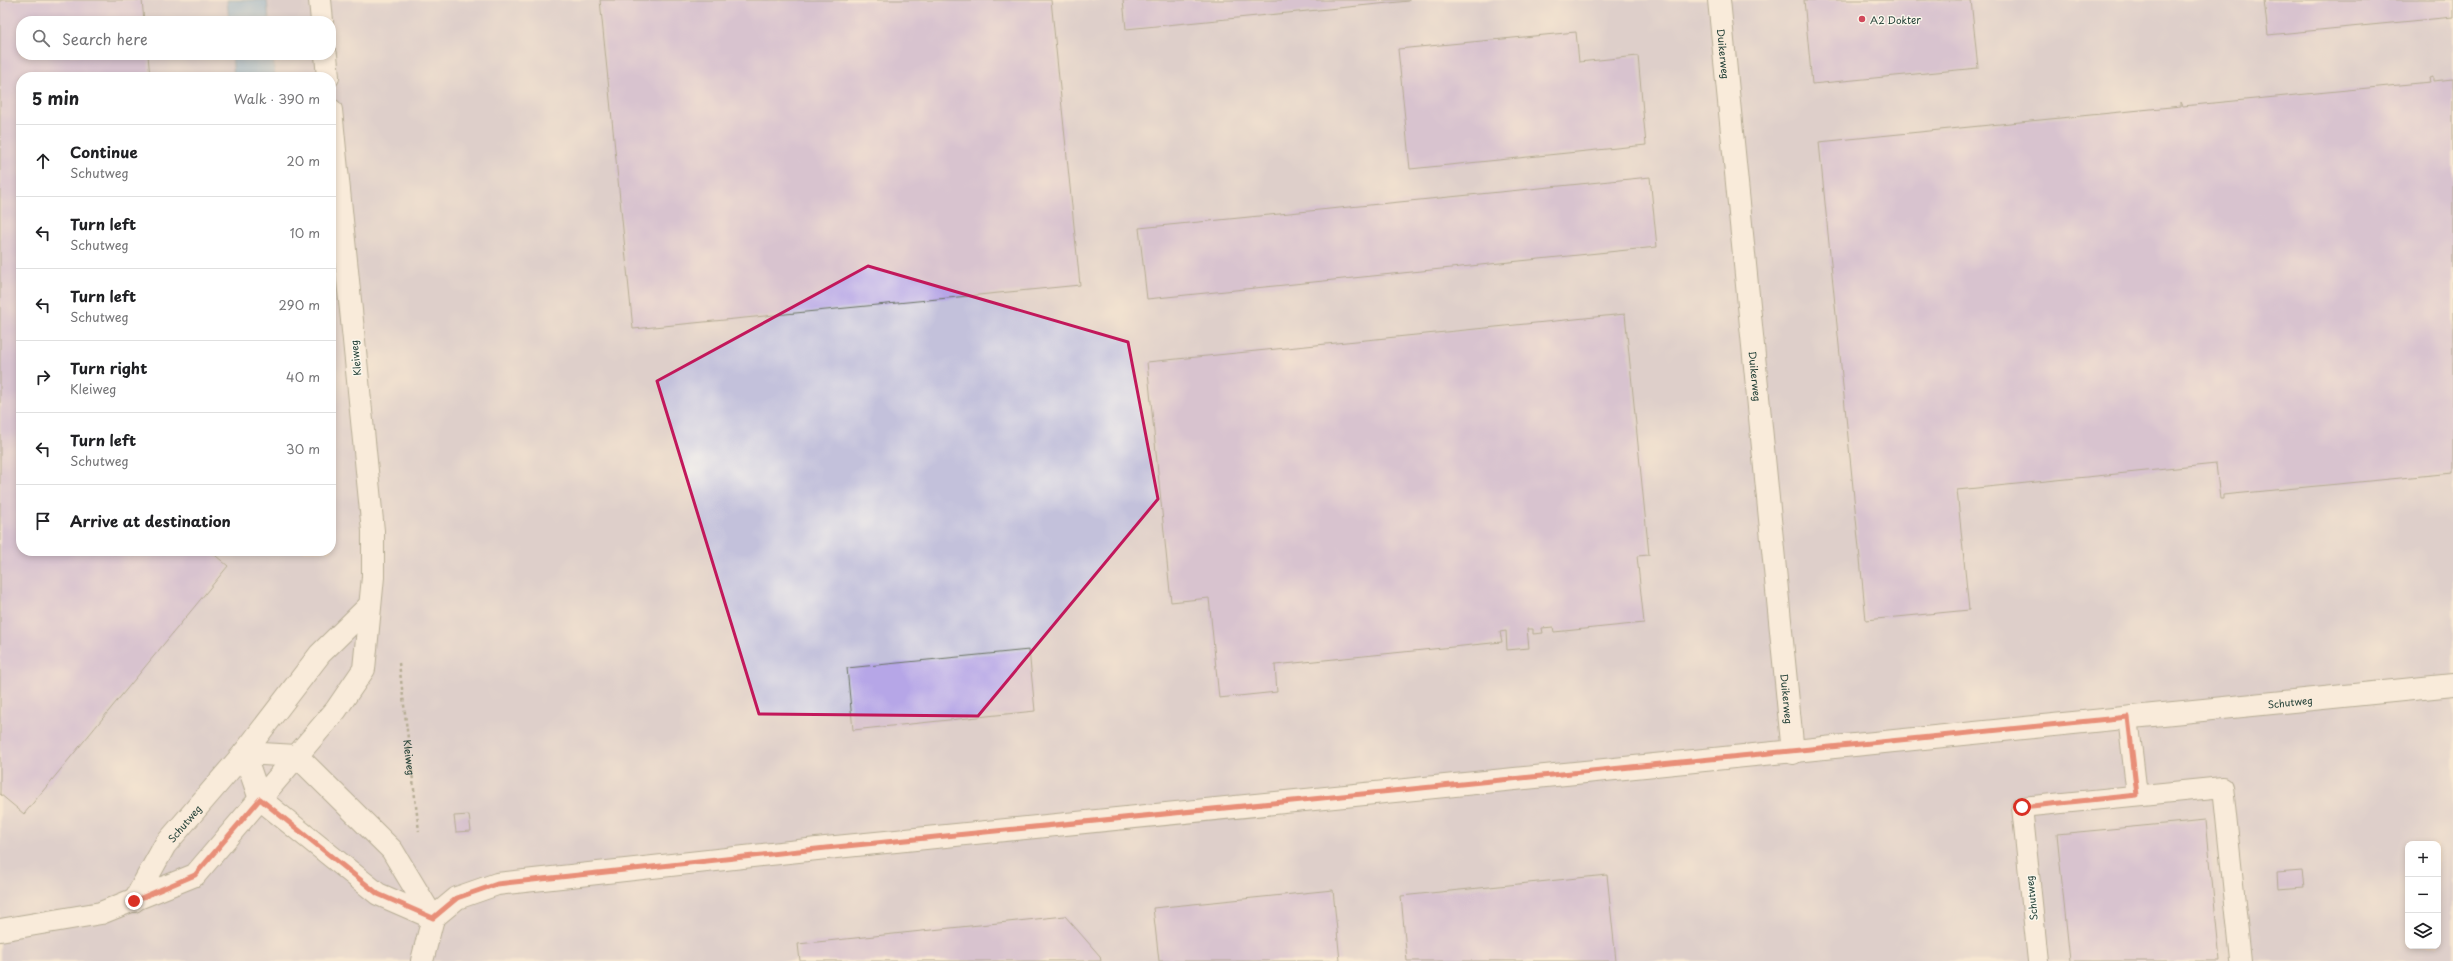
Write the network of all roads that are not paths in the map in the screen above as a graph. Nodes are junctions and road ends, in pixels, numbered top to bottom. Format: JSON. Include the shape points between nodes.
{"nodes":[{"id":1,"x":320,"y":0,"type":"edge"},
{"id":2,"x":1719,"y":0,"type":"edge"},
{"id":3,"x":322,"y":16,"type":"edge"},
{"id":4,"x":326,"y":60,"type":"edge"},
{"id":5,"x":328,"y":72,"type":"edge"},
{"id":6,"x":336,"y":160,"type":"edge"},
{"id":7,"x":369,"y":606,"type":"junction"},
{"id":8,"x":2453,"y":685,"type":"edge"},
{"id":9,"x":2128,"y":717,"type":"junction"},
{"id":10,"x":244,"y":753,"type":"junction"},
{"id":11,"x":1793,"y":753,"type":"junction"},
{"id":12,"x":297,"y":756,"type":"junction"},
{"id":13,"x":2137,"y":795,"type":"junction"},
{"id":14,"x":260,"y":799,"type":"junction"},
{"id":15,"x":134,"y":901,"type":"junction"},
{"id":16,"x":433,"y":918,"type":"junction"},
{"id":17,"x":0,"y":930,"type":"edge"},
{"id":18,"x":422,"y":961,"type":"edge"},
{"id":19,"x":2038,"y":961,"type":"edge"},
{"id":20,"x":2241,"y":961,"type":"edge"}],
"edges":[{"from":1,"to":3,"type":"street"},
{"from":2,"to":11,"type":"street","name":"Duikerweg"},
{"from":4,"to":5,"type":"street"},
{"from":6,"to":7,"type":"street","name":"Kleiweg","via":[[373,531],[373,578]]},
{"from":7,"to":10,"type":"street","via":[[320,654]]},
{"from":7,"to":12,"type":"street","name":"Kleiweg","via":[[364,669],[336,710]]},
{"from":8,"to":9,"type":"street","name":"Schutweg"},
{"from":9,"to":11,"type":"street","name":"Schutweg"},
{"from":9,"to":13,"type":"lane"},
{"from":10,"to":12,"type":"street"},
{"from":10,"to":14,"type":"street"},
{"from":10,"to":15,"type":"street","name":"Schutweg","via":[[165,845]]},
{"from":11,"to":16,"type":"street","name":"Schutweg","via":[[826,848],[497,884],[457,898]]},
{"from":12,"to":14,"type":"street","name":"Kleiweg"},
{"from":12,"to":16,"type":"street","via":[[392,850]]},
{"from":13,"to":19,"type":"lane","name":"Schutweg","via":[[2022,807]]},
{"from":13,"to":20,"type":"lane","name":"Schutweg","via":[[2223,787]]},
{"from":14,"to":15,"type":"street","via":[[195,875]]},
{"from":14,"to":16,"type":"street","via":[[378,894]]},
{"from":15,"to":17,"type":"street","via":[[101,914]]},
{"from":16,"to":18,"type":"street"}]}
